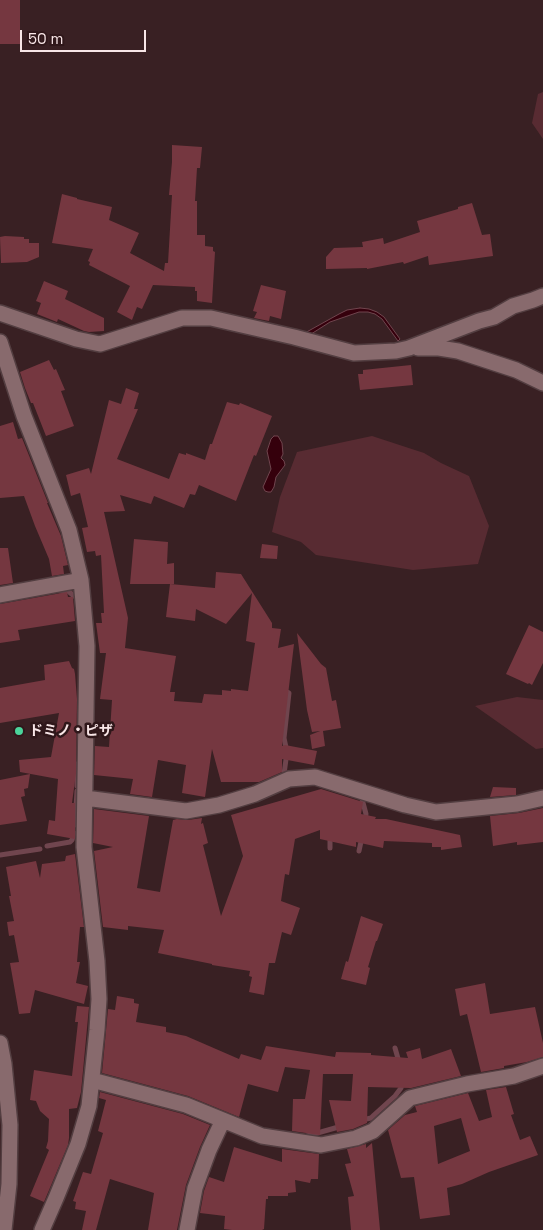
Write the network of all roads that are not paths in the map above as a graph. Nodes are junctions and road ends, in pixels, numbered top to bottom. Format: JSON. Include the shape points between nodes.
{"nodes":[{"id":1,"x":543,"y":296,"type":"edge"},
{"id":2,"x":0,"y":313,"type":"edge"},
{"id":3,"x":0,"y":342,"type":"edge"},
{"id":4,"x":409,"y":348,"type":"junction"},
{"id":5,"x":543,"y":383,"type":"edge"},
{"id":6,"x":80,"y":580,"type":"junction"},
{"id":7,"x":0,"y":595,"type":"edge"},
{"id":8,"x":85,"y":798,"type":"junction"},
{"id":9,"x":543,"y":798,"type":"edge"},
{"id":10,"x":0,"y":1043,"type":"edge"},
{"id":11,"x":543,"y":1066,"type":"edge"},
{"id":12,"x":92,"y":1080,"type":"junction"},
{"id":13,"x":223,"y":1120,"type":"junction"},
{"id":14,"x":4,"y":1230,"type":"edge"},
{"id":15,"x":42,"y":1230,"type":"edge"},
{"id":16,"x":187,"y":1230,"type":"edge"}],
"edges":[{"from":1,"to":4,"type":"street"},
{"from":2,"to":4,"type":"street","via":[[100,344],[182,318],[211,318],[354,354]]},
{"from":3,"to":6,"type":"street","via":[[24,416],[69,530]]},
{"from":4,"to":5,"type":"street","via":[[458,351],[516,370]]},
{"from":6,"to":7,"type":"street"},
{"from":6,"to":8,"type":"street","via":[[87,646]]},
{"from":8,"to":9,"type":"street","via":[[186,810],[219,805],[255,794],[289,778],[315,777],[436,812]]},
{"from":8,"to":12,"type":"street","via":[[84,847],[99,999]]},
{"from":10,"to":14,"type":"street","via":[[10,1125]]},
{"from":11,"to":13,"type":"street","via":[[514,1076],[410,1098],[373,1131],[356,1138],[322,1144],[262,1136]]},
{"from":12,"to":13,"type":"street","via":[[186,1105]]},
{"from":12,"to":15,"type":"street","via":[[89,1106],[78,1144]]},
{"from":13,"to":16,"type":"street","via":[[195,1188]]}]}
